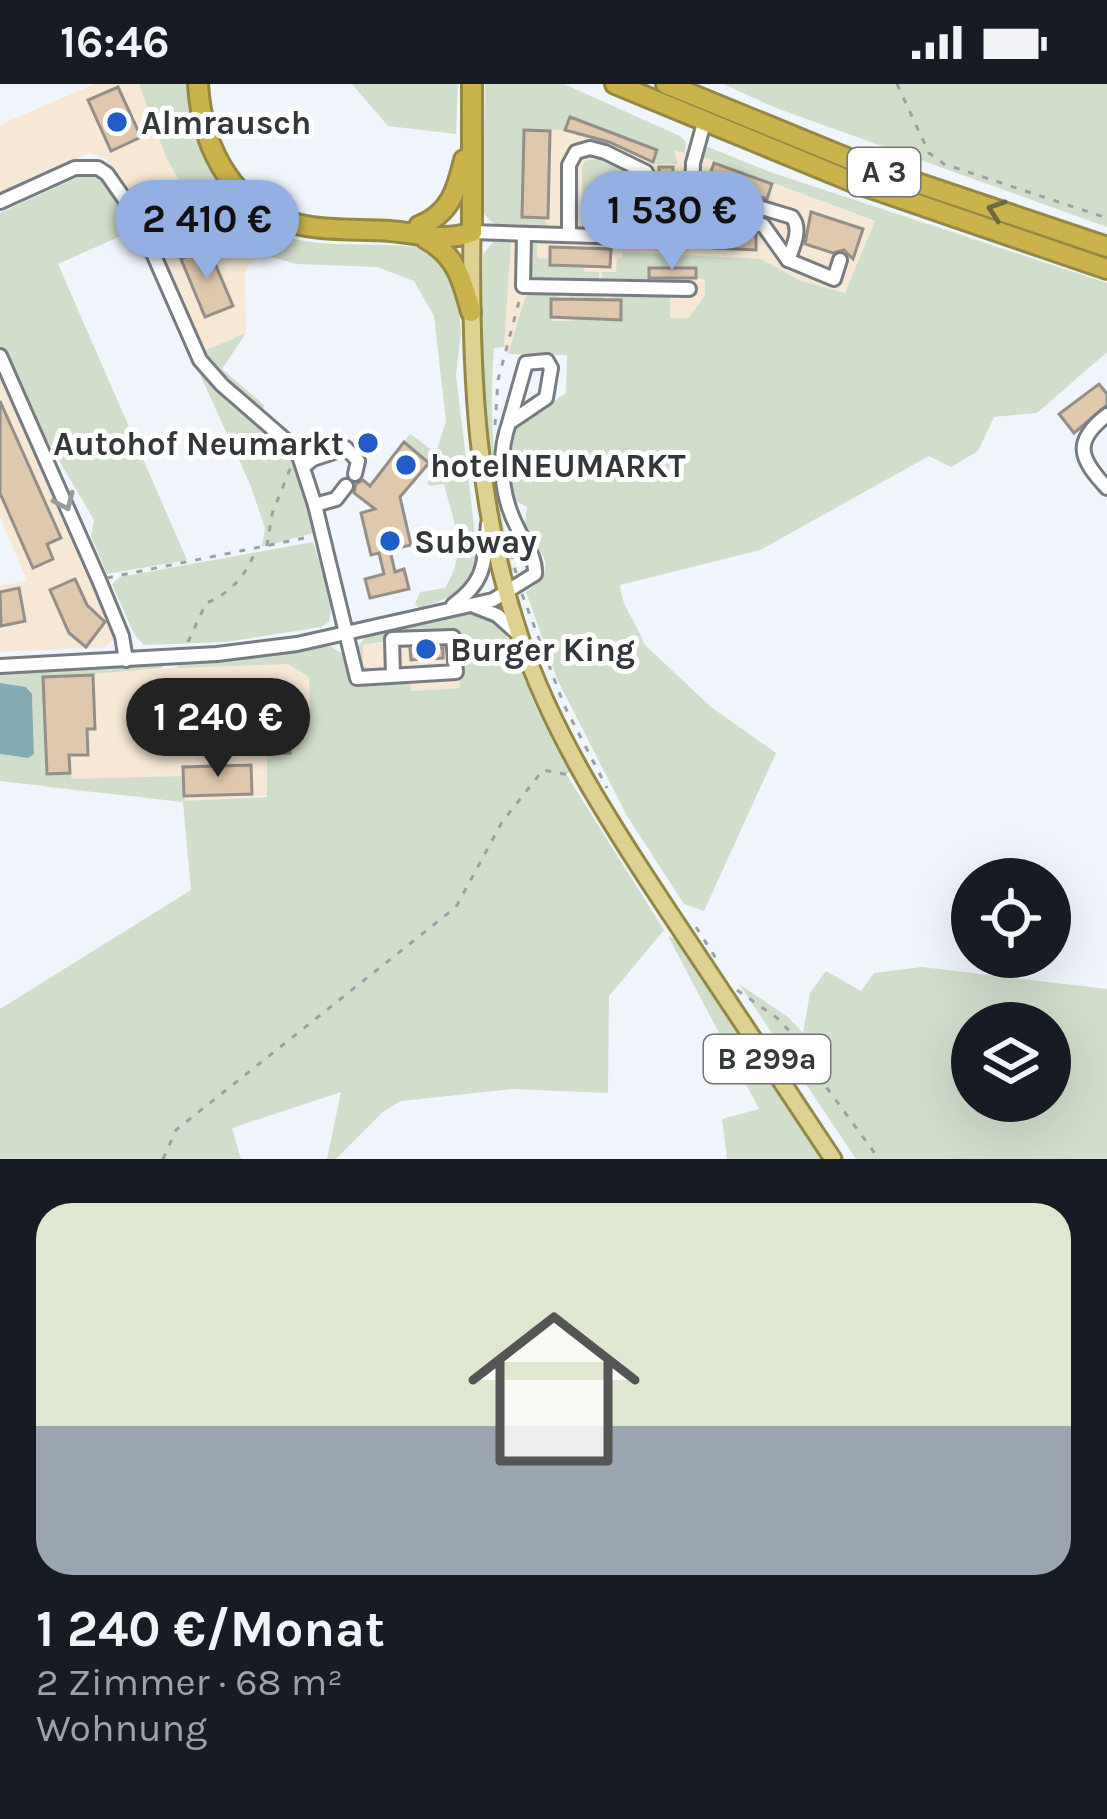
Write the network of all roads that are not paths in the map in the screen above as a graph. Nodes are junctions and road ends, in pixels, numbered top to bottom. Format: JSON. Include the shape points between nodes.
{"nodes":[{"id":1,"x":198,"y":84,"type":"edge"},
{"id":2,"x":208,"y":84,"type":"edge"},
{"id":3,"x":472,"y":84,"type":"edge"},
{"id":4,"x":615,"y":84,"type":"edge"},
{"id":5,"x":666,"y":84,"type":"edge"},
{"id":6,"x":704,"y":123,"type":"junction"},
{"id":7,"x":205,"y":125,"type":"junction"},
{"id":8,"x":472,"y":126,"type":"junction"},
{"id":9,"x":693,"y":187,"type":"junction"},
{"id":10,"x":0,"y":202,"type":"edge"},
{"id":11,"x":773,"y":211,"type":"junction"},
{"id":12,"x":693,"y":222,"type":"junction"},
{"id":13,"x":769,"y":228,"type":"junction"},
{"id":14,"x":420,"y":231,"type":"junction"},
{"id":15,"x":472,"y":232,"type":"junction"},
{"id":16,"x":524,"y":234,"type":"junction"},
{"id":17,"x":569,"y":235,"type":"junction"},
{"id":18,"x":649,"y":238,"type":"junction"},
{"id":19,"x":1107,"y":247,"type":"edge"},
{"id":20,"x":788,"y":260,"type":"junction"},
{"id":21,"x":840,"y":260,"type":"dead end"},
{"id":22,"x":1107,"y":269,"type":"edge"},
{"id":23,"x":689,"y":289,"type":"dead end"},
{"id":24,"x":471,"y":312,"type":"junction"},
{"id":25,"x":0,"y":356,"type":"edge"},
{"id":26,"x":1107,"y":415,"type":"edge"},
{"id":27,"x":509,"y":423,"type":"junction"},
{"id":28,"x":302,"y":464,"type":"junction"},
{"id":29,"x":355,"y":474,"type":"dead end"},
{"id":30,"x":346,"y":486,"type":"dead end"},
{"id":31,"x":1107,"y":488,"type":"edge"},
{"id":32,"x":315,"y":505,"type":"junction"},
{"id":33,"x":488,"y":517,"type":"junction"},
{"id":34,"x":506,"y":590,"type":"junction"},
{"id":35,"x":469,"y":599,"type":"junction"},
{"id":36,"x":346,"y":633,"type":"junction"},
{"id":37,"x":519,"y":635,"type":"junction"},
{"id":38,"x":126,"y":660,"type":"junction"},
{"id":39,"x":0,"y":666,"type":"edge"},
{"id":40,"x":393,"y":676,"type":"junction"},
{"id":41,"x":238,"y":688,"type":"dead end"},
{"id":42,"x":268,"y":692,"type":"dead end"},
{"id":43,"x":833,"y":1159,"type":"edge"}],
"edges":[{"from":1,"to":7,"type":"highway"},
{"from":2,"to":7,"type":"highway"},
{"from":3,"to":8,"type":"highway"},
{"from":4,"to":6,"type":"highway","number":"A 3"},
{"from":19,"to":5,"type":"highway","number":"A 3","one_way":true,"via":[[864,165]]},
{"from":6,"to":9,"type":"street"},
{"from":6,"to":22,"type":"highway","number":"A 3"},
{"from":7,"to":14,"type":"highway","via":[[224,174],[263,211],[310,227]]},
{"from":8,"to":14,"type":"highway","via":[[452,200]]},
{"from":8,"to":15,"type":"highway"},
{"from":9,"to":11,"type":"street"},
{"from":9,"to":12,"type":"street"},
{"from":10,"to":28,"type":"street","via":[[75,168],[107,174],[137,217],[200,360],[291,443]]},
{"from":11,"to":13,"type":"street"},
{"from":11,"to":20,"type":"street","via":[[796,220]]},
{"from":12,"to":13,"type":"street"},
{"from":12,"to":18,"type":"street","via":[[691,239]]},
{"from":13,"to":20,"type":"street"},
{"from":14,"to":15,"type":"highway","via":[[455,225]]},
{"from":14,"to":24,"type":"highway","via":[[452,259]]},
{"from":15,"to":16,"type":"street"},
{"from":15,"to":24,"type":"main road","number":"B 299a"},
{"from":16,"to":17,"type":"street"},
{"from":16,"to":23,"type":"street","via":[[524,286]]},
{"from":17,"to":18,"type":"street"},
{"from":17,"to":18,"type":"street","via":[[569,165],[590,148],[649,176]]},
{"from":20,"to":21,"type":"street","via":[[834,279]]},
{"from":24,"to":33,"type":"main road","number":"B 299a"},
{"from":25,"to":38,"type":"street","one_way":true},
{"from":26,"to":31,"type":"street","via":[[1090,428],[1084,458]]},
{"from":27,"to":27,"type":"street","via":[[526,363],[547,361],[546,398]]},
{"from":27,"to":34,"type":"street","via":[[506,500],[536,569]]},
{"from":28,"to":29,"type":"street","via":[[346,448],[358,461]]},
{"from":28,"to":32,"type":"street"},
{"from":30,"to":32,"type":"street"},
{"from":32,"to":36,"type":"street"},
{"from":33,"to":34,"type":"main road","number":"B 299a"},
{"from":33,"to":35,"type":"street","via":[[483,568]]},
{"from":34,"to":35,"type":"street"},
{"from":34,"to":37,"type":"main road","number":"B 299a"},
{"from":35,"to":36,"type":"street"},
{"from":35,"to":37,"type":"street"},
{"from":36,"to":38,"type":"street","via":[[244,652]]},
{"from":36,"to":40,"type":"street","via":[[357,678]]},
{"from":37,"to":43,"type":"main road","number":"B 299a","via":[[604,810]]},
{"from":38,"to":39,"type":"street"},
{"from":40,"to":40,"type":"street","via":[[456,673],[453,637],[392,639]]},
{"from":41,"to":42,"type":"street"}]}
